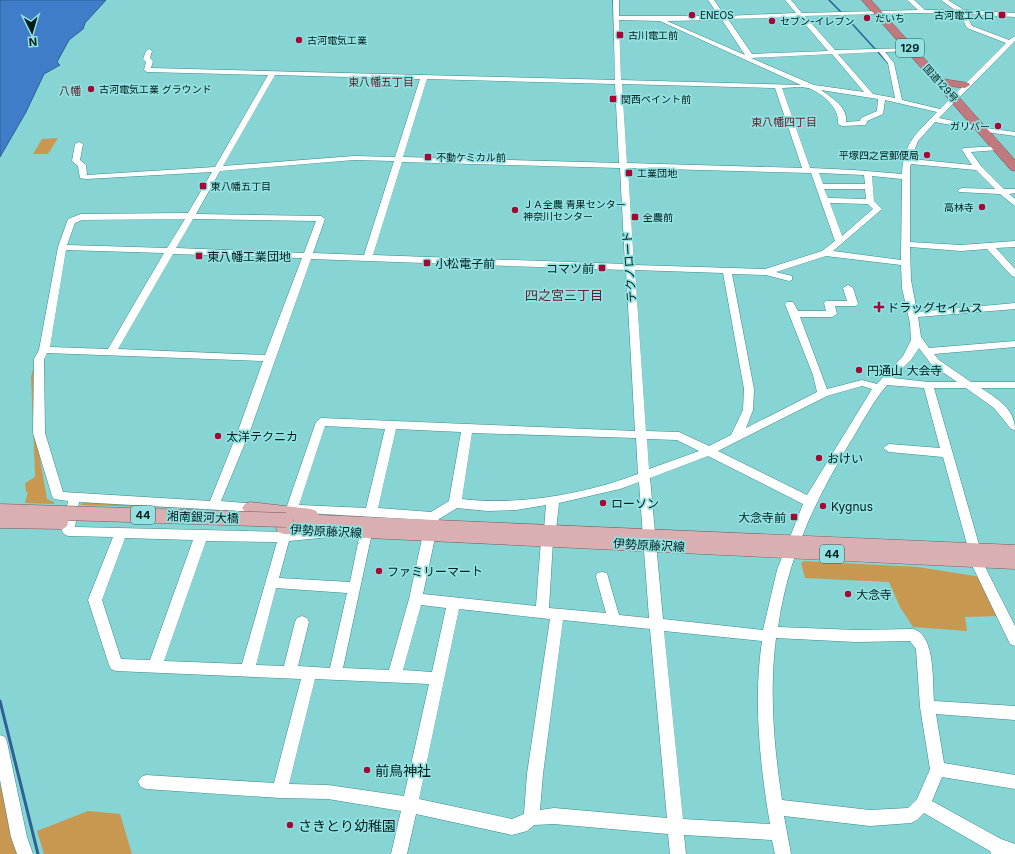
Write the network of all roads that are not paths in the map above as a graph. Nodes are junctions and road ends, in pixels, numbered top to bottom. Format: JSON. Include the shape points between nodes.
{"nodes":[{"id":1,"x":616,"y":0,"type":"edge"},
{"id":2,"x":711,"y":0,"type":"edge"},
{"id":3,"x":788,"y":0,"type":"edge"},
{"id":4,"x":866,"y":0,"type":"edge"},
{"id":5,"x":871,"y":0,"type":"edge"},
{"id":6,"x":910,"y":0,"type":"edge"},
{"id":7,"x":944,"y":0,"type":"edge"},
{"id":8,"x":923,"y":11,"type":"junction"},
{"id":9,"x":962,"y":12,"type":"junction"},
{"id":10,"x":882,"y":13,"type":"junction"},
{"id":11,"x":1015,"y":15,"type":"edge"},
{"id":12,"x":803,"y":16,"type":"junction"},
{"id":13,"x":616,"y":18,"type":"junction"},
{"id":14,"x":724,"y":19,"type":"junction"},
{"id":15,"x":659,"y":20,"type":"junction"},
{"id":16,"x":1012,"y":40,"type":"edge"},
{"id":17,"x":911,"y":49,"type":"junction"},
{"id":18,"x":149,"y":50,"type":"dead end"},
{"id":19,"x":881,"y":51,"type":"junction"},
{"id":20,"x":834,"y":52,"type":"junction"},
{"id":21,"x":747,"y":56,"type":"junction"},
{"id":22,"x":273,"y":73,"type":"junction"},
{"id":23,"x":424,"y":78,"type":"junction"},
{"id":24,"x":618,"y":82,"type":"junction"},
{"id":25,"x":945,"y":82,"type":"junction"},
{"id":26,"x":965,"y":85,"type":"junction"},
{"id":27,"x":778,"y":86,"type":"junction"},
{"id":28,"x":812,"y":87,"type":"junction"},
{"id":29,"x":955,"y":95,"type":"junction"},
{"id":30,"x":871,"y":96,"type":"junction"},
{"id":31,"x":881,"y":97,"type":"junction"},
{"id":32,"x":899,"y":101,"type":"junction"},
{"id":33,"x":943,"y":108,"type":"junction"},
{"id":34,"x":964,"y":109,"type":"junction"},
{"id":35,"x":934,"y":119,"type":"junction"},
{"id":36,"x":985,"y":130,"type":"junction"},
{"id":37,"x":1015,"y":134,"type":"edge"},
{"id":38,"x":79,"y":144,"type":"dead end"},
{"id":39,"x":998,"y":148,"type":"junction"},
{"id":40,"x":398,"y":159,"type":"junction"},
{"id":41,"x":1015,"y":159,"type":"edge"},
{"id":42,"x":908,"y":161,"type":"junction"},
{"id":43,"x":623,"y":166,"type":"junction"},
{"id":44,"x":1015,"y":167,"type":"edge"},
{"id":45,"x":217,"y":168,"type":"junction"},
{"id":46,"x":978,"y":168,"type":"junction"},
{"id":47,"x":810,"y":171,"type":"junction"},
{"id":48,"x":868,"y":173,"type":"junction"},
{"id":49,"x":906,"y":177,"type":"junction"},
{"id":50,"x":819,"y":186,"type":"junction"},
{"id":51,"x":869,"y":188,"type":"junction"},
{"id":52,"x":962,"y":190,"type":"dead end"},
{"id":53,"x":1015,"y":191,"type":"edge"},
{"id":54,"x":1003,"y":192,"type":"junction"},
{"id":55,"x":825,"y":200,"type":"junction"},
{"id":56,"x":870,"y":202,"type":"junction"},
{"id":57,"x":1015,"y":204,"type":"edge"},
{"id":58,"x":190,"y":216,"type":"junction"},
{"id":59,"x":840,"y":242,"type":"junction"},
{"id":60,"x":905,"y":244,"type":"junction"},
{"id":61,"x":1015,"y":244,"type":"edge"},
{"id":62,"x":989,"y":246,"type":"junction"},
{"id":63,"x":62,"y":247,"type":"junction"},
{"id":64,"x":170,"y":251,"type":"junction"},
{"id":65,"x":825,"y":252,"type":"junction"},
{"id":66,"x":308,"y":255,"type":"junction"},
{"id":67,"x":368,"y":257,"type":"junction"},
{"id":68,"x":906,"y":263,"type":"junction"},
{"id":69,"x":629,"y":266,"type":"junction"},
{"id":70,"x":727,"y":270,"type":"junction"},
{"id":71,"x":766,"y":272,"type":"junction"},
{"id":72,"x":1015,"y":274,"type":"edge"},
{"id":73,"x":790,"y":278,"type":"dead end"},
{"id":74,"x":848,"y":288,"type":"dead end"},
{"id":75,"x":790,"y":304,"type":"dead end"},
{"id":76,"x":1015,"y":306,"type":"edge"},
{"id":77,"x":794,"y":314,"type":"junction"},
{"id":78,"x":912,"y":315,"type":"junction"},
{"id":79,"x":916,"y":338,"type":"junction"},
{"id":80,"x":1015,"y":344,"type":"edge"},
{"id":81,"x":44,"y":350,"type":"junction"},
{"id":82,"x":927,"y":351,"type":"junction"},
{"id":83,"x":111,"y":353,"type":"junction"},
{"id":84,"x":269,"y":358,"type":"junction"},
{"id":85,"x":882,"y":384,"type":"junction"},
{"id":86,"x":928,"y":385,"type":"junction"},
{"id":87,"x":968,"y":385,"type":"junction"},
{"id":88,"x":1015,"y":385,"type":"edge"},
{"id":89,"x":823,"y":393,"type":"junction"},
{"id":90,"x":391,"y":426,"type":"junction"},
{"id":91,"x":1015,"y":426,"type":"edge"},
{"id":92,"x":467,"y":429,"type":"junction"},
{"id":93,"x":641,"y":435,"type":"junction"},
{"id":94,"x":734,"y":439,"type":"junction"},
{"id":95,"x":889,"y":448,"type":"dead end"},
{"id":96,"x":709,"y":451,"type":"junction"},
{"id":97,"x":947,"y":453,"type":"junction"},
{"id":98,"x":645,"y":476,"type":"junction"},
{"id":99,"x":74,"y":499,"type":"junction"},
{"id":100,"x":552,"y":500,"type":"junction"},
{"id":101,"x":810,"y":502,"type":"junction"},
{"id":102,"x":455,"y":503,"type":"junction"},
{"id":103,"x":214,"y":504,"type":"junction"},
{"id":104,"x":250,"y":508,"type":"junction"},
{"id":105,"x":0,"y":511,"type":"edge"},
{"id":106,"x":371,"y":512,"type":"junction"},
{"id":107,"x":0,"y":521,"type":"edge"},
{"id":108,"x":323,"y":521,"type":"junction"},
{"id":109,"x":286,"y":524,"type":"junction"},
{"id":110,"x":432,"y":526,"type":"junction"},
{"id":111,"x":121,"y":533,"type":"junction"},
{"id":112,"x":366,"y":533,"type":"junction"},
{"id":113,"x":548,"y":535,"type":"junction"},
{"id":114,"x":201,"y":536,"type":"junction"},
{"id":115,"x":649,"y":539,"type":"junction"},
{"id":116,"x":791,"y":546,"type":"junction"},
{"id":117,"x":1015,"y":551,"type":"edge"},
{"id":118,"x":975,"y":555,"type":"junction"},
{"id":119,"x":1015,"y":563,"type":"edge"},
{"id":120,"x":602,"y":577,"type":"dead end"},
{"id":121,"x":272,"y":583,"type":"junction"},
{"id":122,"x":355,"y":588,"type":"junction"},
{"id":123,"x":416,"y":599,"type":"junction"},
{"id":124,"x":454,"y":602,"type":"junction"},
{"id":125,"x":542,"y":611,"type":"junction"},
{"id":126,"x":557,"y":613,"type":"junction"},
{"id":127,"x":614,"y":619,"type":"junction"},
{"id":128,"x":302,"y":622,"type":"dead end"},
{"id":129,"x":657,"y":624,"type":"junction"},
{"id":130,"x":769,"y":634,"type":"junction"},
{"id":131,"x":1015,"y":640,"type":"edge"},
{"id":132,"x":155,"y":667,"type":"junction"},
{"id":133,"x":247,"y":671,"type":"junction"},
{"id":134,"x":289,"y":673,"type":"junction"},
{"id":135,"x":309,"y":674,"type":"junction"},
{"id":136,"x":335,"y":674,"type":"junction"},
{"id":137,"x":394,"y":676,"type":"junction"},
{"id":138,"x":438,"y":678,"type":"junction"},
{"id":139,"x":927,"y":707,"type":"junction"},
{"id":140,"x":1015,"y":713,"type":"edge"},
{"id":141,"x":0,"y":742,"type":"edge"},
{"id":142,"x":938,"y":769,"type":"junction"},
{"id":143,"x":146,"y":782,"type":"dead end"},
{"id":144,"x":1015,"y":782,"type":"edge"},
{"id":145,"x":280,"y":791,"type":"junction"},
{"id":146,"x":923,"y":804,"type":"junction"},
{"id":147,"x":410,"y":805,"type":"junction"},
{"id":148,"x":774,"y":807,"type":"junction"},
{"id":149,"x":532,"y":818,"type":"junction"},
{"id":150,"x":676,"y":827,"type":"junction"},
{"id":151,"x":779,"y":832,"type":"junction"},
{"id":152,"x":998,"y":850,"type":"edge"},
{"id":153,"x":1015,"y":852,"type":"edge"},
{"id":154,"x":25,"y":854,"type":"edge"},
{"id":155,"x":399,"y":854,"type":"edge"},
{"id":156,"x":678,"y":854,"type":"edge"},
{"id":157,"x":783,"y":854,"type":"edge"}],
"edges":[{"from":1,"to":13,"type":"street","name":"テクノロード"},
{"from":2,"to":14,"type":"street"},
{"from":3,"to":12,"type":"street"},
{"from":4,"to":10,"type":"highway","name":"国道129号","number":"129"},
{"from":5,"to":10,"type":"highway","name":"国道129号","number":"129"},
{"from":6,"to":8,"type":"street"},
{"from":7,"to":9,"type":"street"},
{"from":8,"to":9,"type":"street"},
{"from":8,"to":10,"type":"street"},
{"from":9,"to":11,"type":"street"},
{"from":9,"to":16,"type":"street","via":[[969,27]]},
{"from":10,"to":12,"type":"street"},
{"from":10,"to":17,"type":"highway","name":"国道129号","number":"129"},
{"from":10,"to":25,"type":"highway","name":"国道129号","number":"129"},
{"from":12,"to":14,"type":"street"},
{"from":12,"to":20,"type":"street"},
{"from":13,"to":15,"type":"street"},
{"from":13,"to":24,"type":"street","name":"テクノロード"},
{"from":14,"to":15,"type":"street"},
{"from":14,"to":21,"type":"street"},
{"from":15,"to":21,"type":"street"},
{"from":16,"to":26,"type":"street"},
{"from":17,"to":19,"type":"street"},
{"from":17,"to":29,"type":"highway","name":"国道129号","number":"129"},
{"from":18,"to":22,"type":"street","via":[[146,59],[150,61],[147,70]]},
{"from":19,"to":20,"type":"street"},
{"from":19,"to":32,"type":"street","via":[[891,63]]},
{"from":20,"to":21,"type":"street"},
{"from":20,"to":30,"type":"street"},
{"from":21,"to":28,"type":"street"},
{"from":22,"to":23,"type":"street"},
{"from":22,"to":45,"type":"street"},
{"from":23,"to":24,"type":"street"},
{"from":23,"to":40,"type":"street"},
{"from":24,"to":27,"type":"street"},
{"from":24,"to":43,"type":"street","name":"テクノロード"},
{"from":25,"to":26,"type":"highway"},
{"from":25,"to":29,"type":"highway","name":"国道129号","number":"129"},
{"from":26,"to":29,"type":"street"},
{"from":27,"to":28,"type":"street"},
{"from":27,"to":47,"type":"street"},
{"from":28,"to":30,"type":"street"},
{"from":28,"to":31,"type":"street","via":[[835,103],[843,116],[842,124],[864,123],[864,120],[880,112]]},
{"from":29,"to":33,"type":"street"},
{"from":29,"to":34,"type":"highway","name":"国道129号","number":"129"},
{"from":29,"to":36,"type":"highway","name":"国道129号","number":"129"},
{"from":30,"to":31,"type":"street"},
{"from":31,"to":32,"type":"street"},
{"from":32,"to":33,"type":"street"},
{"from":33,"to":34,"type":"highway"},
{"from":33,"to":35,"type":"street"},
{"from":34,"to":36,"type":"highway","name":"国道129号","number":"129"},
{"from":35,"to":36,"type":"street"},
{"from":35,"to":42,"type":"street","via":[[914,139]]},
{"from":36,"to":37,"type":"street"},
{"from":36,"to":39,"type":"highway","name":"国道129号","number":"129"},
{"from":36,"to":41,"type":"highway","name":"国道129号","number":"129"},
{"from":38,"to":45,"type":"street","via":[[76,161],[82,165],[83,176],[86,177]]},
{"from":39,"to":44,"type":"highway","name":"国道129号","number":"129"},
{"from":39,"to":46,"type":"street","via":[[966,150]]},
{"from":40,"to":43,"type":"street"},
{"from":40,"to":45,"type":"street","via":[[354,158]]},
{"from":40,"to":67,"type":"street"},
{"from":42,"to":46,"type":"street"},
{"from":42,"to":49,"type":"street"},
{"from":43,"to":47,"type":"street"},
{"from":43,"to":69,"type":"street","name":"テクノロード"},
{"from":45,"to":58,"type":"street"},
{"from":46,"to":54,"type":"street"},
{"from":47,"to":48,"type":"street"},
{"from":47,"to":50,"type":"street"},
{"from":48,"to":49,"type":"street"},
{"from":48,"to":51,"type":"street"},
{"from":49,"to":60,"type":"street"},
{"from":50,"to":51,"type":"street"},
{"from":50,"to":55,"type":"street"},
{"from":51,"to":56,"type":"street"},
{"from":52,"to":54,"type":"street"},
{"from":53,"to":54,"type":"street"},
{"from":54,"to":57,"type":"street"},
{"from":55,"to":56,"type":"street"},
{"from":55,"to":59,"type":"street"},
{"from":56,"to":59,"type":"street","via":[[878,209]]},
{"from":58,"to":63,"type":"street","via":[[81,217],[71,221]]},
{"from":58,"to":64,"type":"street"},
{"from":58,"to":66,"type":"street","via":[[321,219]]},
{"from":59,"to":65,"type":"street"},
{"from":60,"to":62,"type":"street","via":[[961,248]]},
{"from":60,"to":68,"type":"street"},
{"from":61,"to":62,"type":"street"},
{"from":62,"to":72,"type":"street"},
{"from":63,"to":64,"type":"street"},
{"from":63,"to":81,"type":"street"},
{"from":64,"to":66,"type":"street"},
{"from":64,"to":83,"type":"street"},
{"from":65,"to":68,"type":"street"},
{"from":65,"to":71,"type":"street"},
{"from":66,"to":67,"type":"street"},
{"from":66,"to":84,"type":"street"},
{"from":67,"to":69,"type":"street"},
{"from":68,"to":78,"type":"street","via":[[907,293]]},
{"from":69,"to":70,"type":"street"},
{"from":69,"to":93,"type":"street","name":"テクノロード"},
{"from":70,"to":71,"type":"street"},
{"from":70,"to":94,"type":"street","via":[[749,389],[748,410]]},
{"from":71,"to":73,"type":"street"},
{"from":74,"to":77,"type":"street","via":[[853,304],[829,303],[832,314]]},
{"from":75,"to":77,"type":"street"},
{"from":76,"to":78,"type":"street"},
{"from":77,"to":89,"type":"street"},
{"from":78,"to":79,"type":"street"},
{"from":79,"to":82,"type":"street"},
{"from":79,"to":85,"type":"street","via":[[910,354]]},
{"from":80,"to":82,"type":"street"},
{"from":81,"to":83,"type":"street"},
{"from":81,"to":99,"type":"street","via":[[39,359],[39,434],[58,496]]},
{"from":82,"to":87,"type":"street","via":[[935,362]]},
{"from":83,"to":84,"type":"street"},
{"from":84,"to":103,"type":"street","via":[[244,431]]},
{"from":85,"to":86,"type":"street"},
{"from":85,"to":89,"type":"street","via":[[862,383]]},
{"from":85,"to":101,"type":"street","via":[[854,426]]},
{"from":86,"to":87,"type":"street"},
{"from":86,"to":97,"type":"street"},
{"from":87,"to":88,"type":"street"},
{"from":87,"to":91,"type":"street","via":[[998,405]]},
{"from":89,"to":94,"type":"street"},
{"from":90,"to":92,"type":"street"},
{"from":90,"to":106,"type":"street"},
{"from":90,"to":109,"type":"street","via":[[321,422]]},
{"from":92,"to":93,"type":"street"},
{"from":92,"to":102,"type":"street"},
{"from":93,"to":96,"type":"street","via":[[679,436]]},
{"from":93,"to":98,"type":"street","name":"テクノロード"},
{"from":94,"to":96,"type":"street"},
{"from":95,"to":97,"type":"street"},
{"from":96,"to":98,"type":"street"},
{"from":96,"to":101,"type":"street"},
{"from":97,"to":118,"type":"street"},
{"from":98,"to":100,"type":"street","via":[[620,485]]},
{"from":98,"to":115,"type":"street","name":"テクノロード"},
{"from":99,"to":103,"type":"street"},
{"from":99,"to":111,"type":"street","via":[[68,531]]},
{"from":100,"to":102,"type":"street","via":[[516,506],[488,507]]},
{"from":100,"to":113,"type":"street"},
{"from":101,"to":116,"type":"street"},
{"from":102,"to":110,"type":"street"},
{"from":103,"to":104,"type":"street"},
{"from":104,"to":108,"type":"main road","via":[[317,516]]},
{"from":104,"to":109,"type":"street"},
{"from":105,"to":109,"type":"main road","name":"湘南銀河大橋","number":"44","bridge":true},
{"from":106,"to":109,"type":"street"},
{"from":106,"to":110,"type":"street","via":[[422,514]]},
{"from":107,"to":109,"type":"main road","name":"湘南銀河大橋","number":"44","bridge":true},
{"from":108,"to":109,"type":"main road","name":"伊勢原藤沢線","number":"44"},
{"from":108,"to":110,"type":"main road","name":"伊勢原藤沢線","number":"44"},
{"from":109,"to":112,"type":"main road","name":"伊勢原藤沢線","number":"44","via":[[338,532]]},
{"from":109,"to":114,"type":"street"},
{"from":109,"to":121,"type":"street"},
{"from":110,"to":112,"type":"main road","name":"伊勢原藤沢線","number":"44"},
{"from":110,"to":113,"type":"main road","name":"伊勢原藤沢線","number":"44"},
{"from":110,"to":123,"type":"street"},
{"from":111,"to":114,"type":"street"},
{"from":111,"to":132,"type":"street","via":[[95,600],[116,665]]},
{"from":112,"to":122,"type":"street"},
{"from":113,"to":115,"type":"main road","name":"伊勢原藤沢線","number":"44"},
{"from":113,"to":125,"type":"street"},
{"from":114,"to":132,"type":"street"},
{"from":115,"to":116,"type":"main road","name":"伊勢原藤沢線","number":"44"},
{"from":115,"to":129,"type":"street","name":"テクノロード"},
{"from":116,"to":118,"type":"main road","name":"伊勢原藤沢線","number":"44"},
{"from":116,"to":130,"type":"street","via":[[780,580]]},
{"from":117,"to":118,"type":"main road","name":"伊勢原藤沢線","number":"44"},
{"from":118,"to":119,"type":"main road","name":"伊勢原藤沢線","number":"44"},
{"from":118,"to":131,"type":"street"},
{"from":120,"to":127,"type":"street"},
{"from":121,"to":122,"type":"street"},
{"from":121,"to":133,"type":"street"},
{"from":122,"to":136,"type":"street"},
{"from":123,"to":124,"type":"street"},
{"from":123,"to":137,"type":"street"},
{"from":124,"to":125,"type":"street"},
{"from":124,"to":138,"type":"street"},
{"from":125,"to":126,"type":"street"},
{"from":126,"to":127,"type":"street"},
{"from":126,"to":149,"type":"street","via":[[535,774]]},
{"from":127,"to":129,"type":"street"},
{"from":128,"to":134,"type":"street"},
{"from":129,"to":130,"type":"street"},
{"from":129,"to":150,"type":"street","name":"テクノロード"},
{"from":130,"to":139,"type":"street","via":[[914,635],[923,647]]},
{"from":130,"to":148,"type":"street","via":[[766,665],[766,730]]},
{"from":132,"to":133,"type":"street"},
{"from":133,"to":134,"type":"street"},
{"from":134,"to":135,"type":"street"},
{"from":135,"to":136,"type":"street"},
{"from":135,"to":145,"type":"street"},
{"from":136,"to":137,"type":"street"},
{"from":137,"to":138,"type":"street"},
{"from":138,"to":147,"type":"street"},
{"from":139,"to":140,"type":"street"},
{"from":139,"to":142,"type":"street"},
{"from":141,"to":154,"type":"street","via":[[19,837]]},
{"from":142,"to":144,"type":"street"},
{"from":142,"to":146,"type":"street"},
{"from":143,"to":145,"type":"street"},
{"from":145,"to":147,"type":"street","via":[[328,792]]},
{"from":146,"to":148,"type":"street","via":[[911,815],[870,818]]},
{"from":146,"to":152,"type":"street"},
{"from":147,"to":149,"type":"street","via":[[512,827]]},
{"from":147,"to":155,"type":"street"},
{"from":148,"to":151,"type":"street"},
{"from":149,"to":150,"type":"street","via":[[554,816]]},
{"from":150,"to":151,"type":"street"},
{"from":150,"to":156,"type":"street","name":"テクノロード"},
{"from":151,"to":157,"type":"street"},
{"from":152,"to":153,"type":"street"}]}
